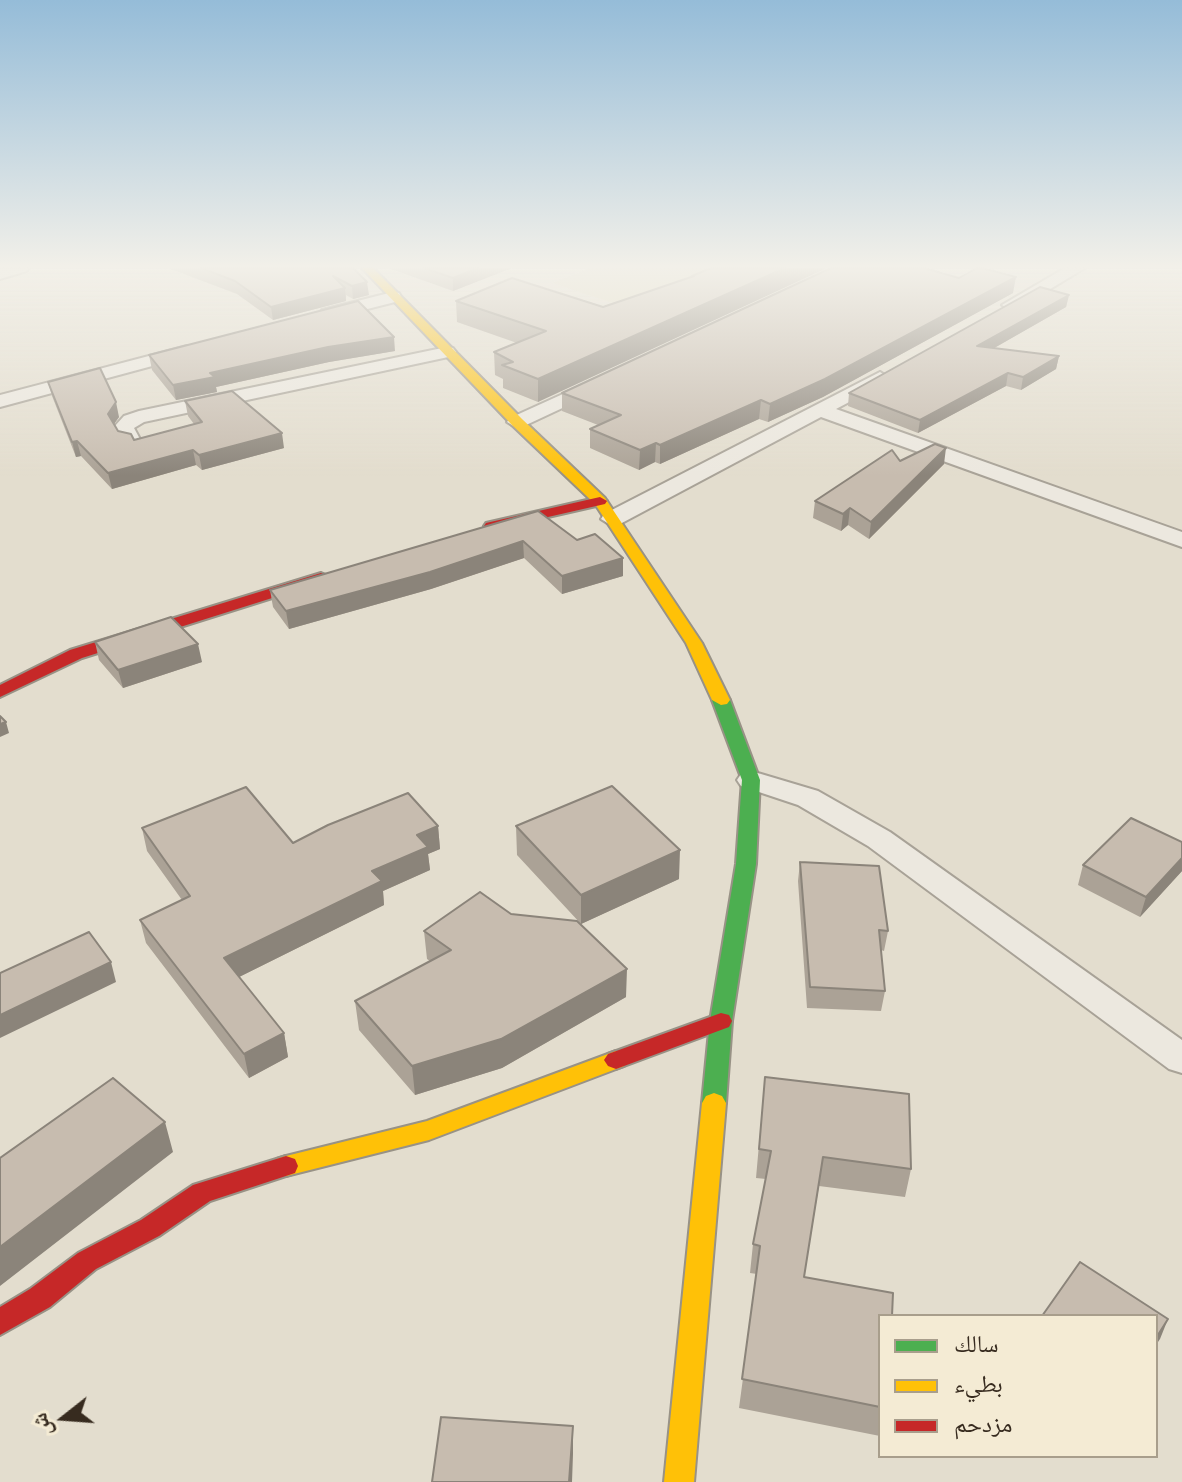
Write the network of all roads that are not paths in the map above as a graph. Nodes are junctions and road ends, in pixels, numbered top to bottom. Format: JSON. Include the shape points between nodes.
{"nodes":[{"id":1,"x":432,"y":337,"type":"edge"},
{"id":2,"x":211,"y":345,"type":"edge"},
{"id":3,"x":447,"y":352,"type":"junction"},
{"id":4,"x":903,"y":365,"type":"edge"},
{"id":5,"x":618,"y":375,"type":"edge"},
{"id":6,"x":0,"y":401,"type":"edge"},
{"id":7,"x":821,"y":410,"type":"junction"},
{"id":8,"x":517,"y":422,"type":"junction"},
{"id":9,"x":131,"y":441,"type":"edge"},
{"id":10,"x":600,"y":501,"type":"junction"},
{"id":11,"x":612,"y":519,"type":"junction"},
{"id":12,"x":478,"y":530,"type":"edge"},
{"id":13,"x":1182,"y":540,"type":"edge"},
{"id":14,"x":336,"y":573,"type":"edge"},
{"id":15,"x":0,"y":692,"type":"edge"},
{"id":16,"x":751,"y":780,"type":"junction"},
{"id":17,"x":721,"y":1021,"type":"junction"},
{"id":18,"x":1182,"y":1059,"type":"edge"},
{"id":19,"x":0,"y":1322,"type":"edge"},
{"id":20,"x":679,"y":1482,"type":"edge"}],
"edges":[{"from":1,"to":3,"type":"street"},
{"from":2,"to":6,"type":"street"},
{"from":3,"to":8,"type":"street"},
{"from":3,"to":9,"type":"street","via":[[139,417],[124,427]]},
{"from":4,"to":7,"type":"street"},
{"from":5,"to":8,"type":"street"},
{"from":7,"to":11,"type":"street"},
{"from":7,"to":13,"type":"street"},
{"from":8,"to":10,"type":"street"},
{"from":10,"to":11,"type":"street"},
{"from":10,"to":12,"type":"street"},
{"from":11,"to":16,"type":"street","via":[[694,643]]},
{"from":14,"to":15,"type":"street","via":[[76,654]]},
{"from":16,"to":17,"type":"street","via":[[746,864]]},
{"from":16,"to":18,"type":"street","via":[[808,798],[879,839]]},
{"from":17,"to":19,"type":"street","via":[[429,1130],[202,1193],[87,1261]]},
{"from":17,"to":20,"type":"street"}]}
